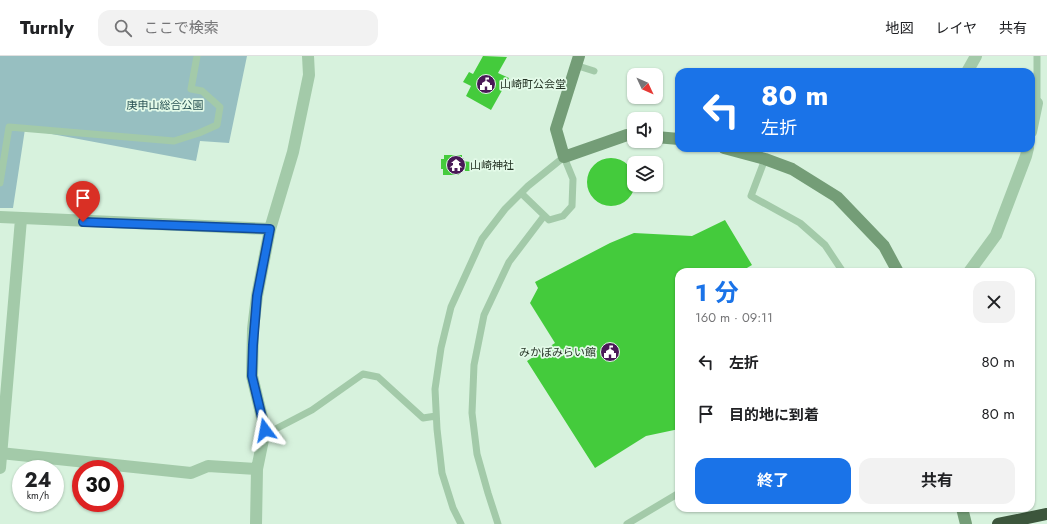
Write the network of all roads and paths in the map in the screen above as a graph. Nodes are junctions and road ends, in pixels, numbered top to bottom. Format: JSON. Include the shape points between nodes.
{"nodes":[{"id":1,"x":197,"y":56,"type":"edge"},
{"id":2,"x":308,"y":56,"type":"edge"},
{"id":3,"x":976,"y":56,"type":"edge"},
{"id":4,"x":1037,"y":56,"type":"edge"},
{"id":5,"x":577,"y":60,"type":"edge"},
{"id":6,"x":969,"y":68,"type":"edge"},
{"id":7,"x":594,"y":71,"type":"dead end"},
{"id":8,"x":1038,"y":106,"type":"edge"},
{"id":9,"x":1035,"y":117,"type":"edge"},
{"id":10,"x":627,"y":135,"type":"edge"},
{"id":11,"x":663,"y":138,"type":"edge"},
{"id":12,"x":675,"y":139,"type":"edge"},
{"id":13,"x":739,"y":152,"type":"edge"},
{"id":14,"x":1027,"y":152,"type":"edge"},
{"id":15,"x":564,"y":157,"type":"junction"},
{"id":16,"x":766,"y":159,"type":"junction"},
{"id":17,"x":0,"y":183,"type":"edge"},
{"id":18,"x":521,"y":193,"type":"junction"},
{"id":19,"x":544,"y":216,"type":"junction"},
{"id":20,"x":0,"y":218,"type":"edge"},
{"id":21,"x":21,"y":219,"type":"junction"},
{"id":22,"x":270,"y":229,"type":"junction"},
{"id":23,"x":840,"y":268,"type":"edge"},
{"id":24,"x":896,"y":268,"type":"edge"},
{"id":25,"x":972,"y":268,"type":"edge"},
{"id":26,"x":436,"y":416,"type":"junction"},
{"id":27,"x":264,"y":435,"type":"junction"},
{"id":28,"x":1,"y":453,"type":"edge"},
{"id":29,"x":0,"y":468,"type":"edge"},
{"id":30,"x":257,"y":470,"type":"junction"},
{"id":31,"x":675,"y":495,"type":"edge"},
{"id":32,"x":963,"y":512,"type":"edge"},
{"id":33,"x":1047,"y":514,"type":"edge"},
{"id":34,"x":256,"y":524,"type":"edge"},
{"id":35,"x":461,"y":524,"type":"edge"},
{"id":36,"x":498,"y":524,"type":"edge"},
{"id":37,"x":627,"y":524,"type":"edge"},
{"id":38,"x":966,"y":524,"type":"edge"},
{"id":39,"x":998,"y":524,"type":"edge"}],
"edges":[{"from":1,"to":17,"type":"lane","via":[[191,89],[202,91],[220,107],[217,125],[174,141],[9,127]]},
{"from":2,"to":22,"type":"street","via":[[309,75],[292,152]]},
{"from":3,"to":6,"type":"street"},
{"from":4,"to":8,"type":"lane"},
{"from":5,"to":7,"type":"lane"},
{"from":5,"to":15,"type":"street","via":[[556,129]]},
{"from":8,"to":9,"type":"street"},
{"from":10,"to":15,"type":"street"},
{"from":11,"to":12,"type":"street"},
{"from":13,"to":16,"type":"street"},
{"from":14,"to":25,"type":"street","via":[[996,235]]},
{"from":15,"to":18,"type":"lane"},
{"from":15,"to":19,"type":"lane","via":[[572,179],[572,206],[563,216],[549,220]]},
{"from":16,"to":23,"type":"lane","via":[[751,196],[800,222],[825,245]]},
{"from":16,"to":24,"type":"street","via":[[792,169],[837,197],[884,246]]},
{"from":18,"to":19,"type":"lane"},
{"from":18,"to":26,"type":"lane","via":[[505,209],[482,240],[451,307],[436,390]]},
{"from":19,"to":36,"type":"lane","via":[[509,262],[484,315],[474,365],[472,413],[477,454]]},
{"from":20,"to":21,"type":"street"},
{"from":21,"to":22,"type":"street"},
{"from":21,"to":28,"type":"street"},
{"from":22,"to":27,"type":"street","via":[[257,296],[252,376]]},
{"from":26,"to":27,"type":"lane","via":[[423,418],[378,376],[363,374],[312,410]]},
{"from":26,"to":35,"type":"lane","via":[[442,473]]},
{"from":27,"to":30,"type":"street"},
{"from":28,"to":29,"type":"street"},
{"from":28,"to":30,"type":"street","via":[[191,473],[208,466]]},
{"from":30,"to":34,"type":"street"},
{"from":31,"to":37,"type":"lane"},
{"from":32,"to":38,"type":"street"},
{"from":33,"to":39,"type":"highway"}]}
